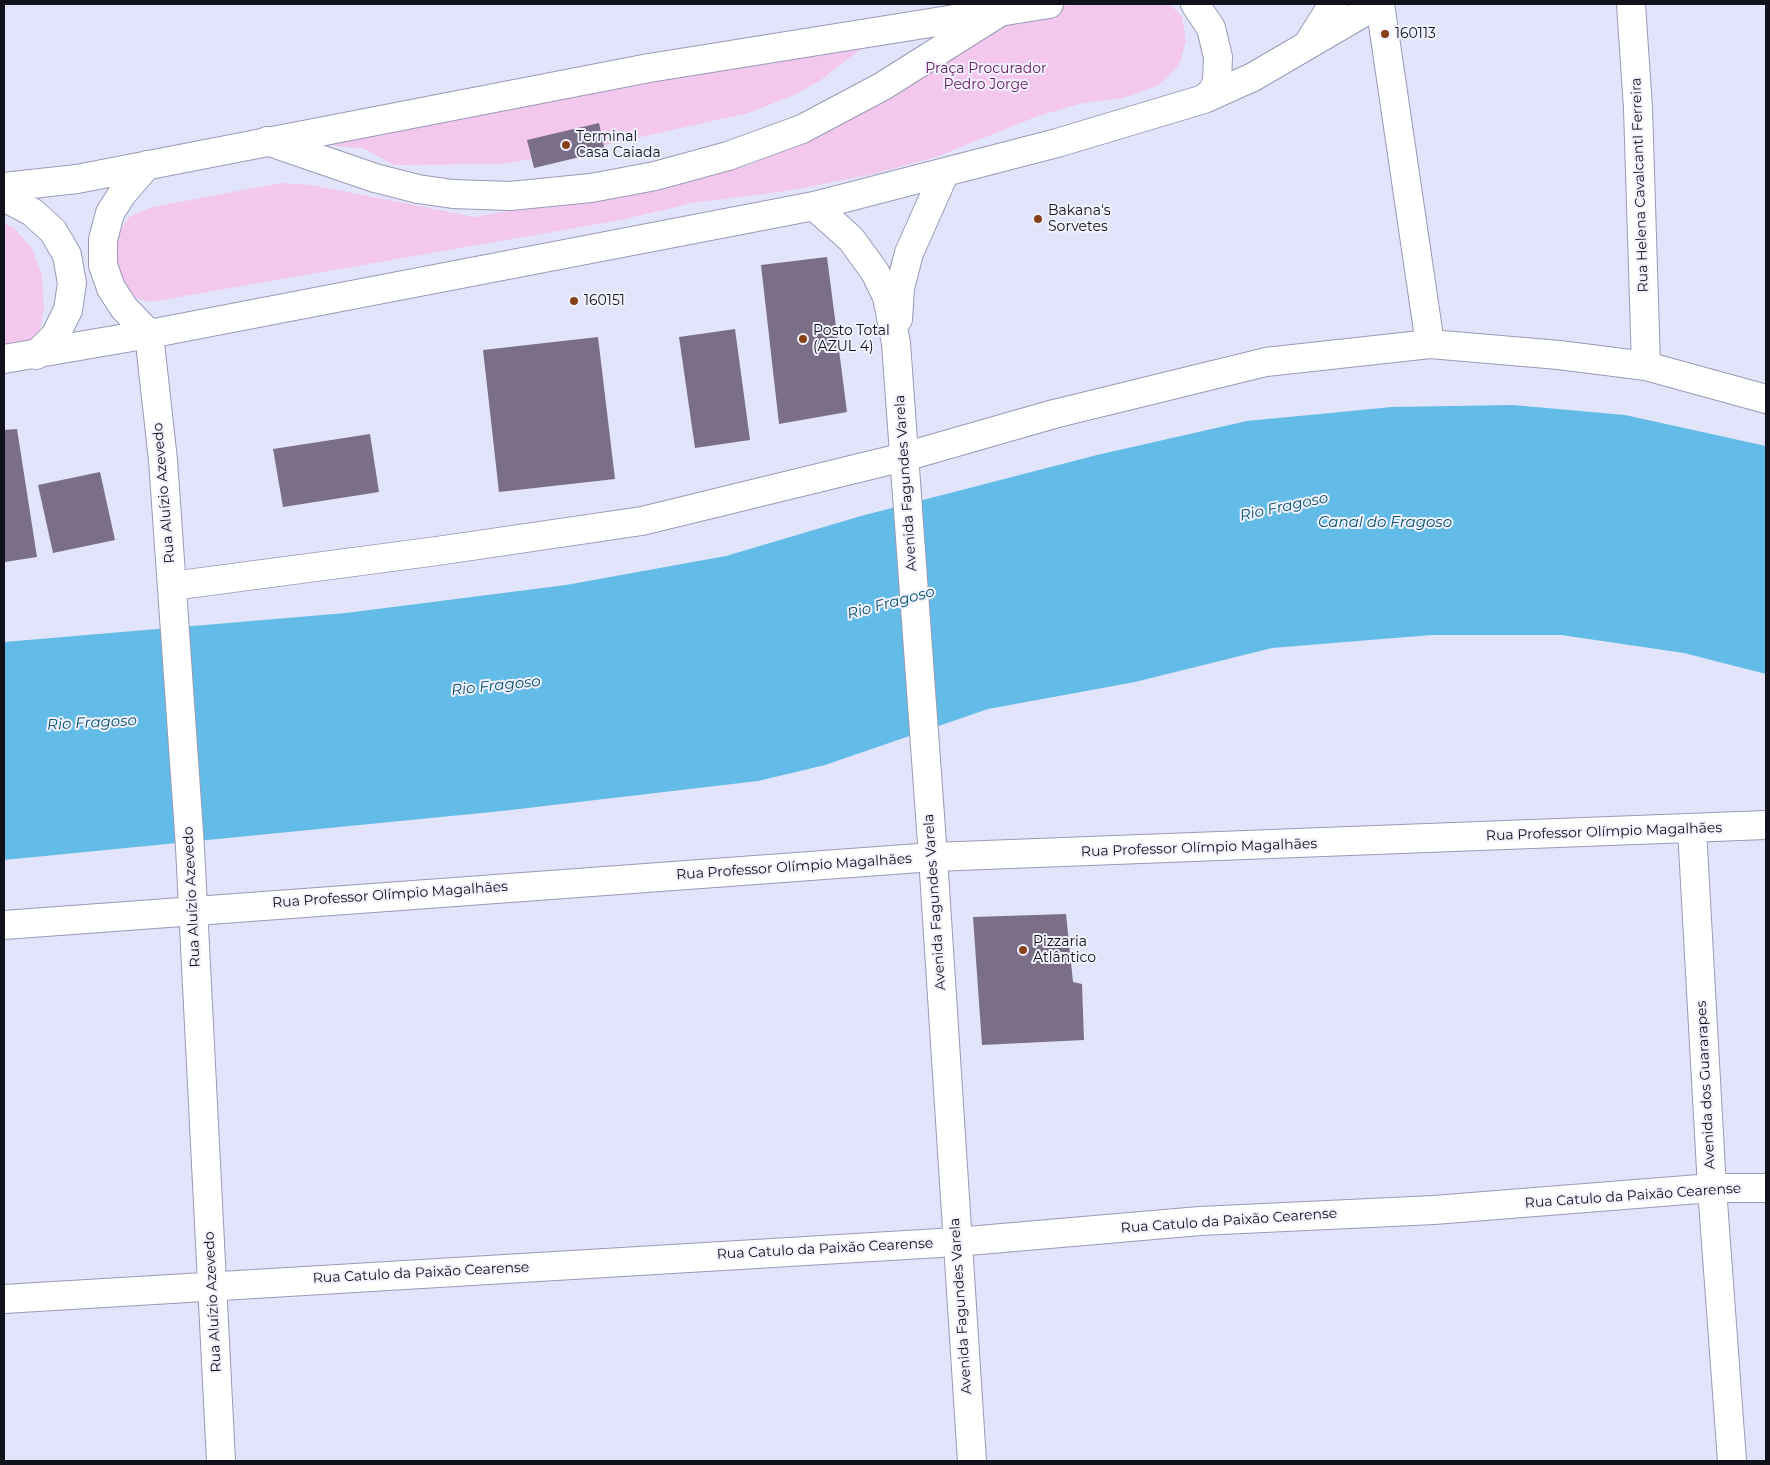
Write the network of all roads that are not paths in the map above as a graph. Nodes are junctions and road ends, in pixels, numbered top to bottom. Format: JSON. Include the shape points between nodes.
{"nodes":[{"id":1,"x":1049,"y":4,"type":"edge"},
{"id":2,"x":1195,"y":4,"type":"edge"},
{"id":3,"x":1333,"y":4,"type":"edge"},
{"id":4,"x":1379,"y":4,"type":"edge"},
{"id":5,"x":1631,"y":4,"type":"edge"},
{"id":6,"x":1000,"y":12,"type":"junction"},
{"id":7,"x":1308,"y":44,"type":"junction"},
{"id":8,"x":1204,"y":99,"type":"junction"},
{"id":9,"x":267,"y":141,"type":"junction"},
{"id":10,"x":147,"y":166,"type":"junction"},
{"id":11,"x":945,"y":172,"type":"junction"},
{"id":12,"x":4,"y":188,"type":"edge"},
{"id":13,"x":4,"y":197,"type":"edge"},
{"id":14,"x":814,"y":206,"type":"junction"},
{"id":15,"x":148,"y":334,"type":"junction"},
{"id":16,"x":896,"y":343,"type":"junction"},
{"id":17,"x":1430,"y":344,"type":"junction"},
{"id":18,"x":36,"y":355,"type":"junction"},
{"id":19,"x":4,"y":359,"type":"edge"},
{"id":20,"x":1646,"y":366,"type":"junction"},
{"id":21,"x":1766,"y":400,"type":"edge"},
{"id":22,"x":904,"y":457,"type":"junction"},
{"id":23,"x":172,"y":586,"type":"junction"},
{"id":24,"x":1766,"y":825,"type":"edge"},
{"id":25,"x":1692,"y":829,"type":"junction"},
{"id":26,"x":933,"y":858,"type":"junction"},
{"id":27,"x":193,"y":910,"type":"junction"},
{"id":28,"x":4,"y":925,"type":"edge"},
{"id":29,"x":1712,"y":1188,"type":"junction"},
{"id":30,"x":1766,"y":1188,"type":"edge"},
{"id":31,"x":956,"y":1242,"type":"junction"},
{"id":32,"x":212,"y":1286,"type":"junction"},
{"id":33,"x":4,"y":1299,"type":"edge"},
{"id":34,"x":221,"y":1461,"type":"edge"},
{"id":35,"x":972,"y":1461,"type":"edge"},
{"id":36,"x":1732,"y":1461,"type":"edge"}],
"edges":[{"from":1,"to":6,"type":"street"},
{"from":2,"to":8,"type":"street","via":[[1211,28],[1218,57],[1217,81]]},
{"from":3,"to":7,"type":"street"},
{"from":4,"to":7,"type":"street"},
{"from":4,"to":17,"type":"street"},
{"from":5,"to":20,"type":"street","name":"Rua Helena CavalcantI Ferreira","via":[[1638,108]]},
{"from":6,"to":9,"type":"street","via":[[639,70]]},
{"from":6,"to":9,"type":"street","via":[[883,86],[802,129],[710,161],[591,188],[510,196],[418,189],[359,173]]},
{"from":7,"to":8,"type":"street","via":[[1254,77]]},
{"from":8,"to":11,"type":"street"},
{"from":9,"to":10,"type":"street"},
{"from":10,"to":12,"type":"street"},
{"from":10,"to":15,"type":"street","via":[[110,213],[103,240],[103,266],[111,288],[124,308]]},
{"from":11,"to":14,"type":"street"},
{"from":11,"to":16,"type":"street","name":"Avenida Fagundes Varela","via":[[909,253],[900,288]]},
{"from":13,"to":18,"type":"street","via":[[32,212],[53,231],[67,255],[72,283],[68,310],[55,336]]},
{"from":14,"to":15,"type":"street"},
{"from":14,"to":16,"type":"street","name":"Avenida Fagundes Varela","via":[[851,239],[875,272],[887,297]]},
{"from":15,"to":18,"type":"street"},
{"from":15,"to":23,"type":"street","name":"Rua Aluízio Azevedo","via":[[163,460]]},
{"from":16,"to":22,"type":"street","name":"Avenida Fagundes Varela"},
{"from":17,"to":20,"type":"street"},
{"from":17,"to":22,"type":"street","via":[[1266,362],[1054,414]]},
{"from":18,"to":19,"type":"street"},
{"from":20,"to":21,"type":"street"},
{"from":22,"to":23,"type":"street","via":[[642,520]]},
{"from":22,"to":26,"type":"street","name":"Avenida Fagundes Varela"},
{"from":23,"to":27,"type":"street","name":"Rua Aluízio Azevedo"},
{"from":24,"to":25,"type":"street","name":"Rua Professor Olímpio Magalhães"},
{"from":25,"to":26,"type":"street","name":"Rua Professor Olímpio Magalhães"},
{"from":25,"to":29,"type":"street","name":"Avenida dos Guararapes"},
{"from":26,"to":27,"type":"street","name":"Rua Professor Olímpio Magalhães"},
{"from":26,"to":31,"type":"street","name":"Avenida Fagundes Varela"},
{"from":27,"to":28,"type":"street","name":"Rua Professor Olímpio Magalhães"},
{"from":27,"to":32,"type":"street","name":"Rua Aluízio Azevedo"},
{"from":29,"to":30,"type":"street","name":"Rua Catulo da Paixão Cearense"},
{"from":29,"to":31,"type":"street","name":"Rua Catulo da Paixão Cearense","via":[[1434,1210],[1200,1221]]},
{"from":29,"to":36,"type":"street","name":"Avenida dos Guararapes"},
{"from":31,"to":32,"type":"street","name":"Rua Catulo da Paixão Cearense"},
{"from":31,"to":35,"type":"street","name":"Avenida Fagundes Varela"},
{"from":32,"to":33,"type":"street","name":"Rua Catulo da Paixão Cearense"},
{"from":32,"to":34,"type":"street","name":"Rua Aluízio Azevedo"}]}
